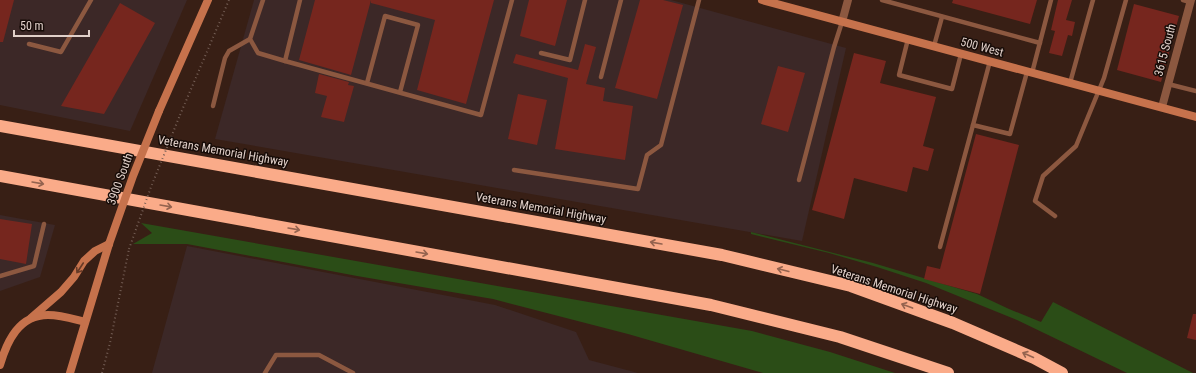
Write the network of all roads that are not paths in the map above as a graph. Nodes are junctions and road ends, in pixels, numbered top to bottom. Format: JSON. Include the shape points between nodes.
{"nodes":[{"id":1,"x":90,"y":0,"type":"edge"},
{"id":2,"x":208,"y":0,"type":"edge"},
{"id":3,"x":263,"y":0,"type":"edge"},
{"id":4,"x":300,"y":0,"type":"edge"},
{"id":5,"x":512,"y":0,"type":"edge"},
{"id":6,"x":585,"y":0,"type":"edge"},
{"id":7,"x":621,"y":0,"type":"edge"},
{"id":8,"x":700,"y":0,"type":"edge"},
{"id":9,"x":762,"y":0,"type":"edge"},
{"id":10,"x":848,"y":0,"type":"edge"},
{"id":11,"x":882,"y":0,"type":"edge"},
{"id":12,"x":1051,"y":0,"type":"edge"},
{"id":13,"x":1093,"y":0,"type":"edge"},
{"id":14,"x":1126,"y":0,"type":"edge"},
{"id":15,"x":1188,"y":1,"type":"edge"},
{"id":16,"x":942,"y":17,"type":"junction"},
{"id":17,"x":842,"y":22,"type":"junction"},
{"id":18,"x":250,"y":39,"type":"junction"},
{"id":19,"x":908,"y":39,"type":"junction"},
{"id":20,"x":1040,"y":43,"type":"junction"},
{"id":21,"x":29,"y":44,"type":"dead end"},
{"id":22,"x":934,"y":46,"type":"junction"},
{"id":23,"x":541,"y":52,"type":"dead end"},
{"id":24,"x":961,"y":54,"type":"junction"},
{"id":25,"x":285,"y":61,"type":"junction"},
{"id":26,"x":990,"y":62,"type":"junction"},
{"id":27,"x":1029,"y":72,"type":"junction"},
{"id":28,"x":601,"y":77,"type":"dead end"},
{"id":29,"x":1070,"y":83,"type":"junction"},
{"id":30,"x":367,"y":84,"type":"junction"},
{"id":31,"x":1168,"y":84,"type":"junction"},
{"id":32,"x":1098,"y":91,"type":"junction"},
{"id":33,"x":1196,"y":91,"type":"edge"},
{"id":34,"x":400,"y":92,"type":"junction"},
{"id":35,"x":213,"y":106,"type":"dead end"},
{"id":36,"x":1162,"y":107,"type":"junction"},
{"id":37,"x":1196,"y":117,"type":"edge"},
{"id":38,"x":973,"y":125,"type":"junction"},
{"id":39,"x":0,"y":126,"type":"edge"},
{"id":40,"x":514,"y":170,"type":"dead end"},
{"id":41,"x":0,"y":176,"type":"edge"},
{"id":42,"x":799,"y":180,"type":"dead end"},
{"id":43,"x":1055,"y":216,"type":"dead end"},
{"id":44,"x":44,"y":224,"type":"dead end"},
{"id":45,"x":109,"y":244,"type":"junction"},
{"id":46,"x":940,"y":247,"type":"dead end"},
{"id":47,"x":0,"y":276,"type":"edge"},
{"id":48,"x":30,"y":318,"type":"junction"},
{"id":49,"x":85,"y":322,"type":"junction"},
{"id":50,"x":0,"y":365,"type":"edge"},
{"id":51,"x":70,"y":373,"type":"edge"},
{"id":52,"x":265,"y":373,"type":"edge"},
{"id":53,"x":353,"y":373,"type":"edge"},
{"id":54,"x":948,"y":373,"type":"edge"},
{"id":55,"x":1062,"y":373,"type":"edge"}],
"edges":[{"from":1,"to":21,"type":"lane","via":[[61,52]]},
{"from":2,"to":45,"type":"main road","name":"3900 South","bridge":true,"via":[[159,111]]},
{"from":3,"to":18,"type":"lane"},
{"from":4,"to":25,"type":"lane"},
{"from":5,"to":34,"type":"lane","via":[[481,115]]},
{"from":6,"to":23,"type":"lane","via":[[570,60]]},
{"from":7,"to":28,"type":"lane"},
{"from":8,"to":40,"type":"lane","via":[[661,145],[647,155],[638,189]]},
{"from":9,"to":17,"type":"main road","name":"500 West"},
{"from":10,"to":17,"type":"street"},
{"from":11,"to":16,"type":"lane"},
{"from":12,"to":20,"type":"lane"},
{"from":13,"to":29,"type":"lane"},
{"from":14,"to":32,"type":"lane"},
{"from":15,"to":31,"type":"street","name":"3615 South"},
{"from":16,"to":20,"type":"lane"},
{"from":16,"to":22,"type":"lane"},
{"from":17,"to":19,"type":"main road","name":"500 West"},
{"from":17,"to":42,"type":"lane"},
{"from":18,"to":25,"type":"lane","via":[[258,53]]},
{"from":18,"to":35,"type":"lane","via":[[227,54]]},
{"from":19,"to":22,"type":"main road","name":"500 West"},
{"from":19,"to":24,"type":"lane","via":[[899,75],[952,89]]},
{"from":20,"to":27,"type":"lane"},
{"from":22,"to":24,"type":"main road","name":"500 West"},
{"from":24,"to":26,"type":"main road","name":"500 West"},
{"from":25,"to":30,"type":"lane"},
{"from":26,"to":27,"type":"main road","name":"500 West"},
{"from":26,"to":38,"type":"lane"},
{"from":27,"to":29,"type":"main road","name":"500 West"},
{"from":27,"to":38,"type":"lane","via":[[1010,134]]},
{"from":29,"to":32,"type":"main road","name":"500 West"},
{"from":30,"to":34,"type":"lane"},
{"from":30,"to":34,"type":"lane","via":[[385,16],[418,25]]},
{"from":31,"to":33,"type":"lane"},
{"from":31,"to":36,"type":"street","name":"3615 South"},
{"from":32,"to":36,"type":"main road","name":"500 West"},
{"from":32,"to":43,"type":"lane","via":[[1076,146],[1043,176],[1035,201]]},
{"from":36,"to":37,"type":"main road","name":"500 West"},
{"from":38,"to":46,"type":"lane"},
{"from":55,"to":39,"type":"highway","name":"Veterans Memorial Highway","one_way":true,"via":[[953,323],[852,286],[722,255]]},
{"from":41,"to":54,"type":"highway","one_way":true,"via":[[711,305],[840,337]]},
{"from":44,"to":47,"type":"lane","via":[[34,266]]},
{"from":45,"to":48,"type":"main road","one_way":true,"via":[[84,261],[61,292]]},
{"from":45,"to":49,"type":"main road","name":"3900 South"},
{"from":48,"to":49,"type":"main road","via":[[48,315]]},
{"from":48,"to":50,"type":"main road","via":[[12,336]]},
{"from":49,"to":51,"type":"main road","name":"3900 South"},
{"from":52,"to":53,"type":"lane","via":[[276,355],[319,356]]}]}
